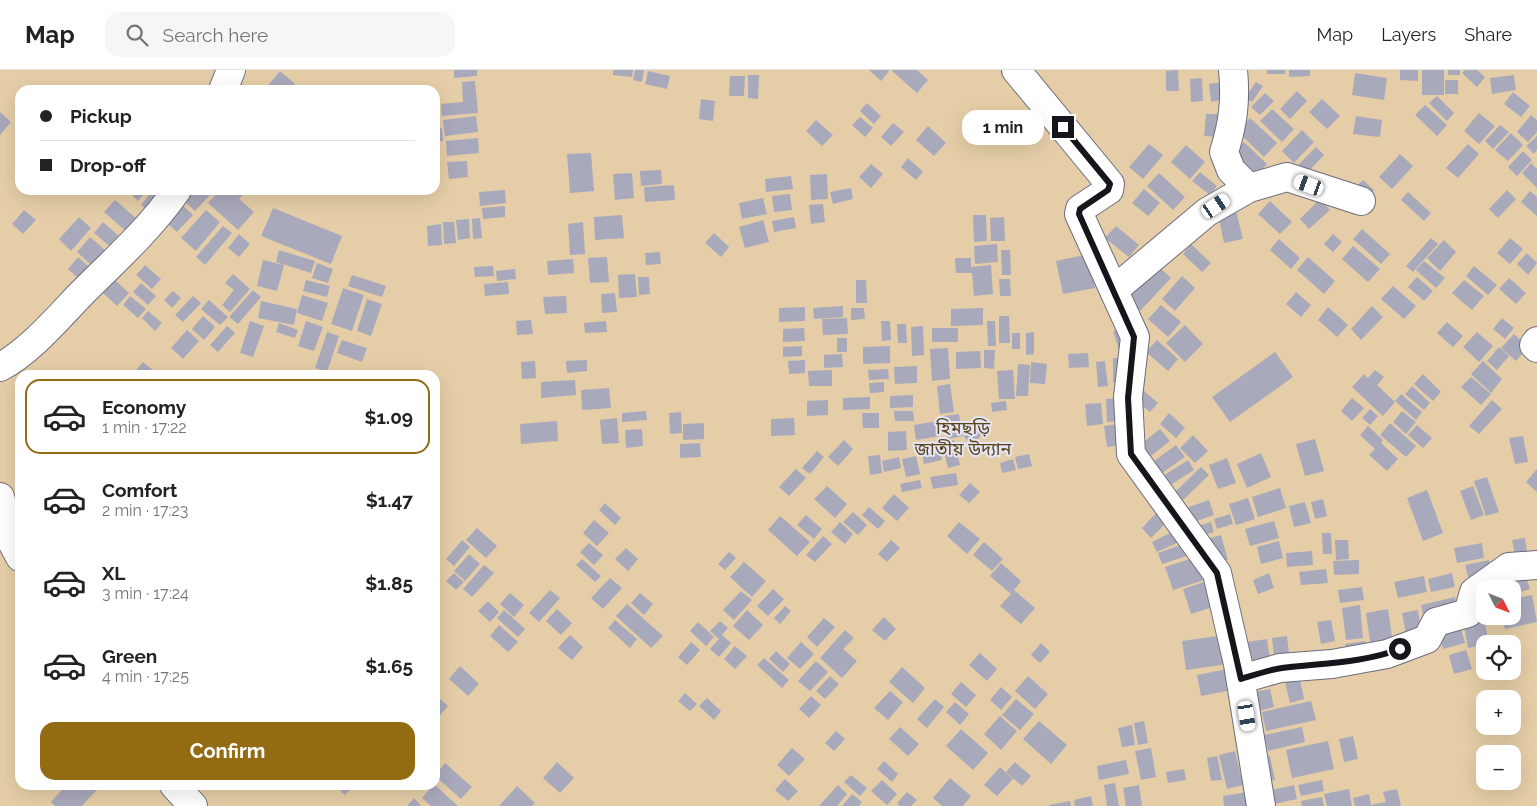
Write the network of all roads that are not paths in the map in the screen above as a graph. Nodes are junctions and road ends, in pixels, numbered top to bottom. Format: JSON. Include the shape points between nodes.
{"nodes":[{"id":1,"x":231,"y":70,"type":"edge"},
{"id":2,"x":1016,"y":70,"type":"edge"},
{"id":3,"x":1233,"y":70,"type":"edge"},
{"id":4,"x":225,"y":85,"type":"edge"},
{"id":5,"x":1249,"y":188,"type":"junction"},
{"id":6,"x":173,"y":195,"type":"edge"},
{"id":7,"x":1361,"y":201,"type":"dead end"},
{"id":8,"x":1114,"y":290,"type":"junction"},
{"id":9,"x":1537,"y":342,"type":"edge"},
{"id":10,"x":1537,"y":348,"type":"edge"},
{"id":11,"x":0,"y":367,"type":"edge"},
{"id":12,"x":0,"y":497,"type":"edge"},
{"id":13,"x":15,"y":548,"type":"edge"},
{"id":14,"x":1537,"y":565,"type":"edge"},
{"id":15,"x":1241,"y":679,"type":"junction"},
{"id":16,"x":179,"y":790,"type":"edge"},
{"id":17,"x":193,"y":806,"type":"edge"},
{"id":18,"x":1261,"y":806,"type":"edge"}],
"edges":[{"from":1,"to":4,"type":"street"},
{"from":2,"to":8,"type":"street","via":[[1110,184],[1108,190],[1080,209],[1079,214]]},
{"from":3,"to":5,"type":"street","via":[[1236,100],[1224,152],[1231,170]]},
{"from":5,"to":7,"type":"street","via":[[1287,177]]},
{"from":5,"to":8,"type":"street","via":[[1207,212]]},
{"from":6,"to":11,"type":"street","via":[[132,243],[71,305],[10,362]]},
{"from":8,"to":15,"type":"street","via":[[1134,337],[1128,398],[1131,454],[1217,573]]},
{"from":9,"to":10,"type":"street","via":[[1534,345]]},
{"from":12,"to":13,"type":"street"},
{"from":14,"to":15,"type":"street","via":[[1509,568],[1474,592],[1468,613],[1436,622],[1427,638],[1395,651],[1332,664],[1280,668]]},
{"from":15,"to":18,"type":"street"},
{"from":16,"to":17,"type":"street"}]}
